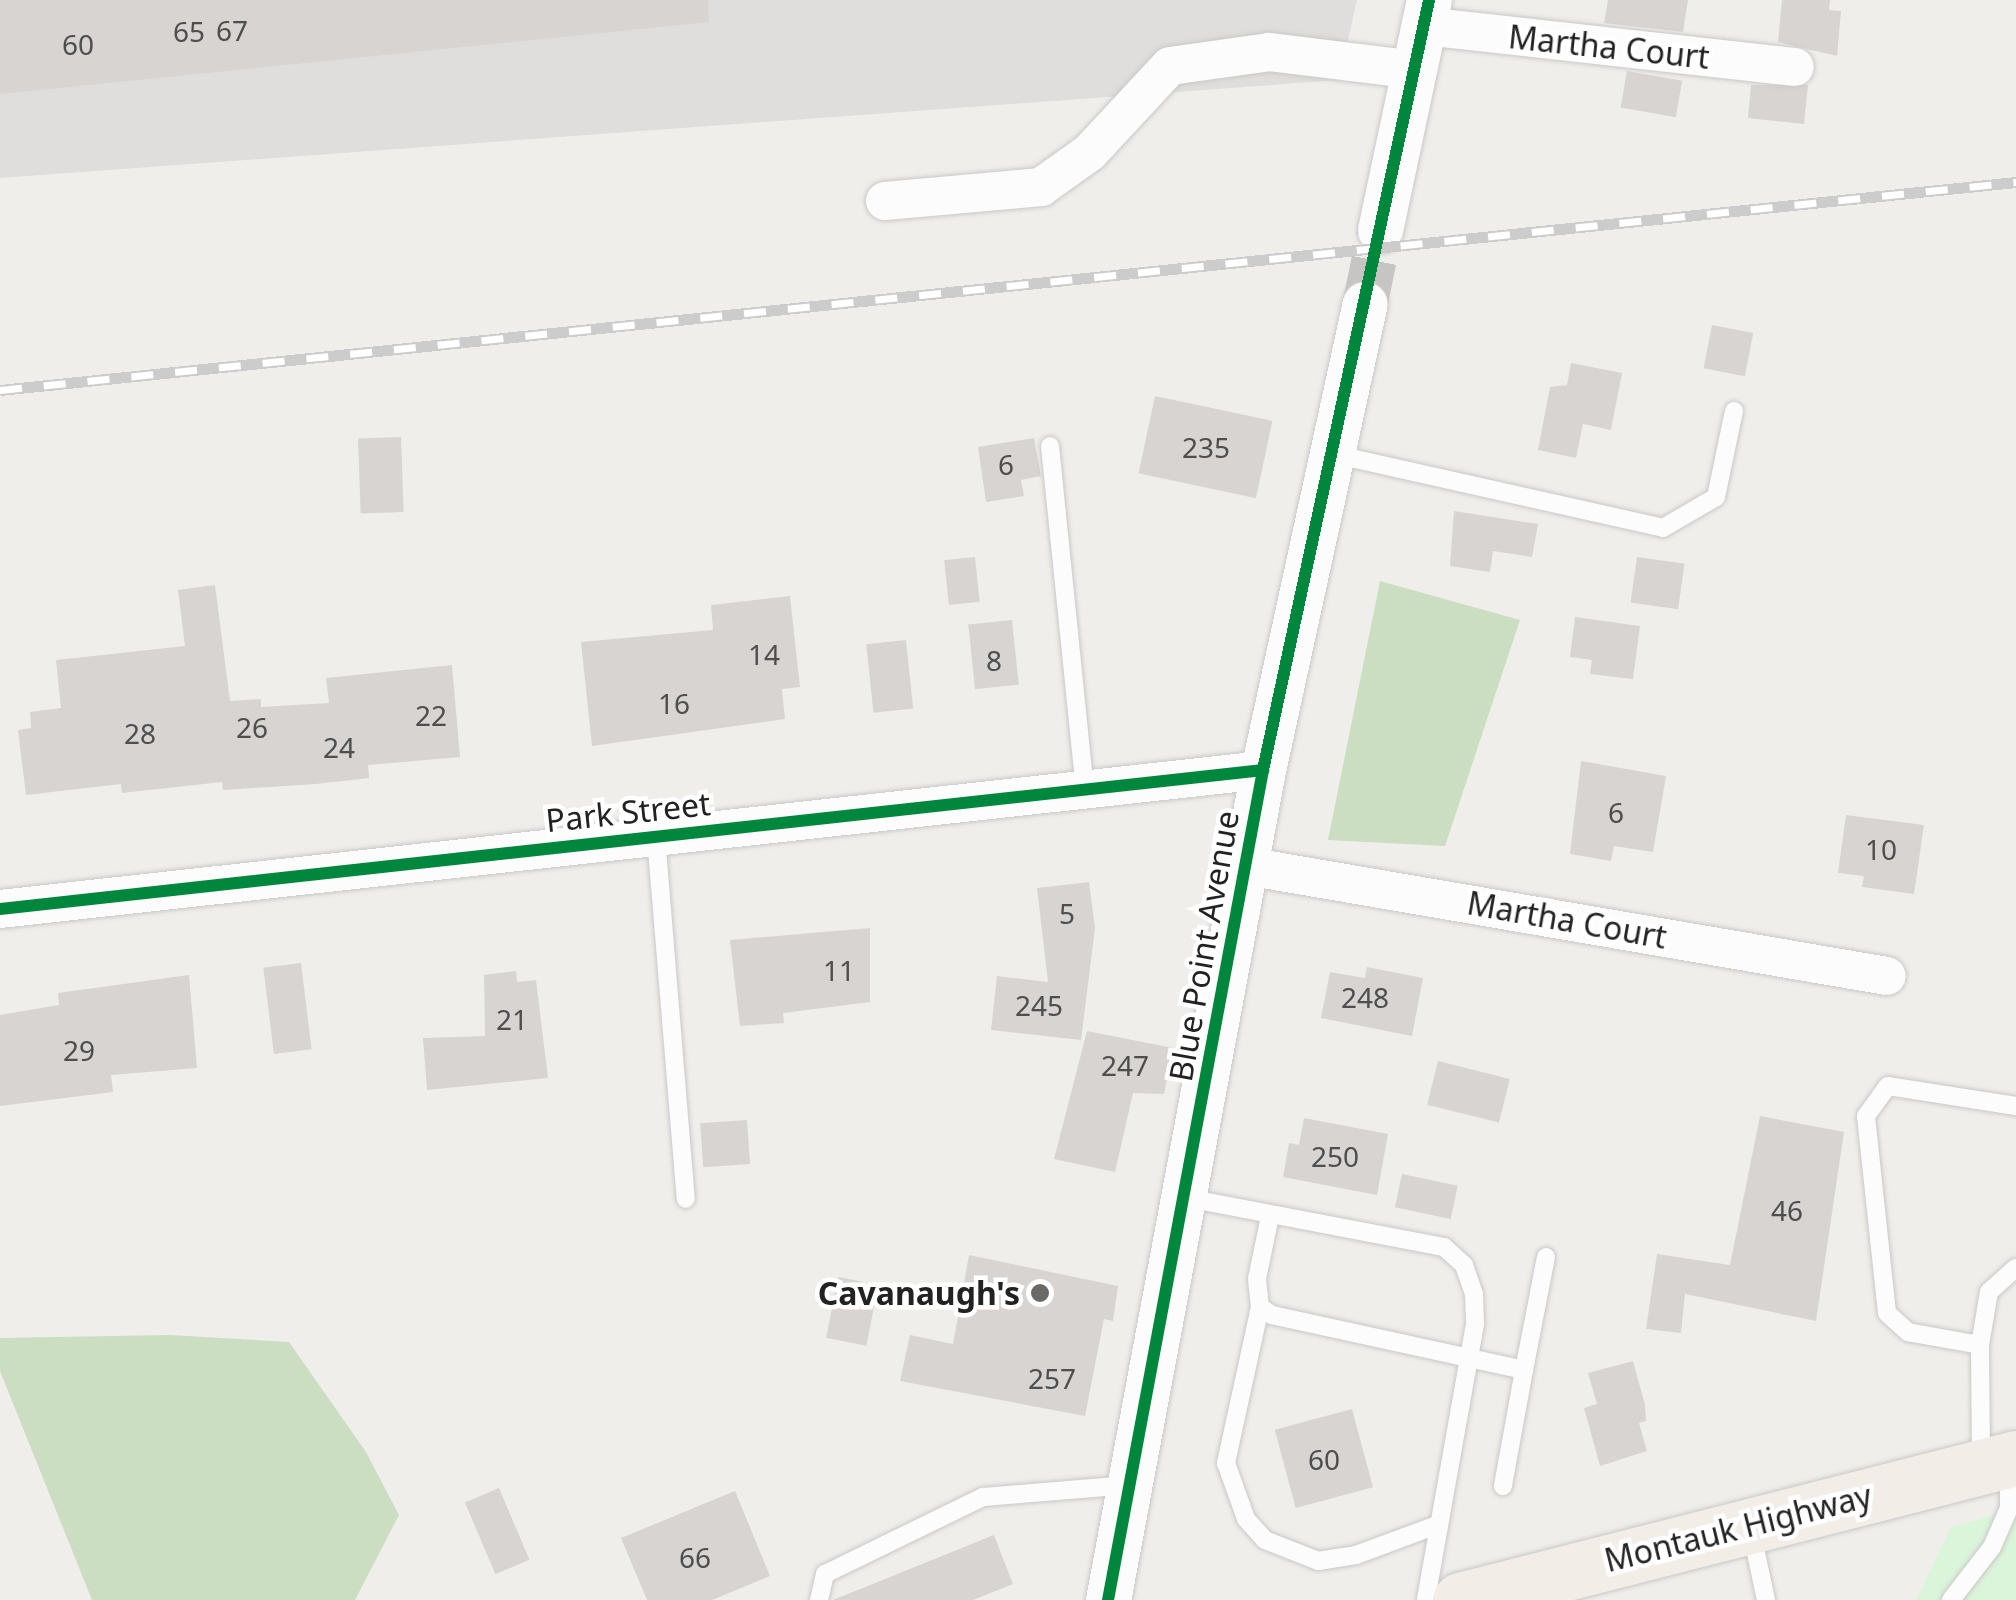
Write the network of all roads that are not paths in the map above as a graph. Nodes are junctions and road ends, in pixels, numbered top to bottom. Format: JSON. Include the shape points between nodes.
{"nodes":[{"id":1,"x":1427,"y":13,"type":"edge"},
{"id":2,"x":1794,"y":67,"type":"dead end"},
{"id":3,"x":1414,"y":70,"type":"junction"},
{"id":4,"x":885,"y":201,"type":"dead end"},
{"id":5,"x":1380,"y":230,"type":"tunnel mouth"},
{"id":6,"x":1365,"y":304,"type":"tunnel mouth"},
{"id":7,"x":1734,"y":412,"type":"dead end"},
{"id":8,"x":1050,"y":446,"type":"dead end"},
{"id":9,"x":1333,"y":454,"type":"junction"},
{"id":10,"x":1263,"y":770,"type":"junction"},
{"id":11,"x":1084,"y":790,"type":"junction"},
{"id":12,"x":656,"y":837,"type":"junction"},
{"id":13,"x":1246,"y":866,"type":"junction"},
{"id":14,"x":0,"y":909,"type":"edge"},
{"id":15,"x":1888,"y":976,"type":"dead end"},
{"id":16,"x":2016,"y":1106,"type":"edge"},
{"id":17,"x":1187,"y":1198,"type":"junction"},
{"id":18,"x":686,"y":1199,"type":"dead end"},
{"id":19,"x":1270,"y":1216,"type":"junction"},
{"id":20,"x":1546,"y":1257,"type":"dead end"},
{"id":21,"x":2016,"y":1268,"type":"edge"},
{"id":22,"x":1260,"y":1307,"type":"junction"},
{"id":23,"x":1980,"y":1345,"type":"junction"},
{"id":24,"x":1469,"y":1358,"type":"junction"},
{"id":25,"x":1524,"y":1370,"type":"junction"},
{"id":26,"x":2002,"y":1461,"type":"edge"},
{"id":27,"x":1130,"y":1485,"type":"junction"},
{"id":28,"x":1502,"y":1486,"type":"dead end"},
{"id":29,"x":1750,"y":1525,"type":"junction"},
{"id":30,"x":1434,"y":1526,"type":"junction"},
{"id":31,"x":819,"y":1600,"type":"edge"},
{"id":32,"x":1108,"y":1600,"type":"edge"},
{"id":33,"x":1426,"y":1600,"type":"edge"},
{"id":34,"x":1460,"y":1600,"type":"edge"},
{"id":35,"x":1766,"y":1600,"type":"edge"},
{"id":36,"x":1951,"y":1600,"type":"edge"}],
"edges":[{"from":1,"to":2,"type":"street","name":"Martha Court"},
{"from":1,"to":3,"type":"street"},
{"from":3,"to":4,"type":"street","via":[[1269,52],[1170,66],[1090,152],[1041,188]]},
{"from":3,"to":5,"type":"street"},
{"from":6,"to":9,"type":"street","name":"Blue Point Avenue"},
{"from":7,"to":9,"type":"lane","via":[[1716,497],[1663,528]]},
{"from":8,"to":11,"type":"lane"},
{"from":9,"to":10,"type":"street","name":"Blue Point Avenue"},
{"from":10,"to":11,"type":"street","name":"Park Street"},
{"from":10,"to":13,"type":"street","name":"Blue Point Avenue"},
{"from":11,"to":12,"type":"street","name":"Park Street"},
{"from":12,"to":14,"type":"street","name":"Park Street"},
{"from":12,"to":18,"type":"lane"},
{"from":13,"to":15,"type":"street","name":"Martha Court"},
{"from":13,"to":17,"type":"street","name":"Blue Point Avenue"},
{"from":16,"to":23,"type":"lane","via":[[1888,1086],[1866,1116],[1887,1312],[1908,1332]]},
{"from":17,"to":19,"type":"lane"},
{"from":17,"to":27,"type":"street","name":"Blue Point Avenue"},
{"from":19,"to":22,"type":"lane","via":[[1257,1279]]},
{"from":19,"to":24,"type":"lane","via":[[1444,1247],[1464,1265],[1474,1294]]},
{"from":20,"to":25,"type":"lane"},
{"from":21,"to":23,"type":"lane","via":[[1990,1292]]},
{"from":22,"to":24,"type":"lane"},
{"from":22,"to":30,"type":"lane","via":[[1226,1463],[1246,1519],[1265,1540],[1318,1561],[1356,1555]]},
{"from":23,"to":26,"type":"lane"},
{"from":24,"to":25,"type":"lane"},
{"from":24,"to":30,"type":"lane"},
{"from":25,"to":28,"type":"lane"},
{"from":26,"to":29,"type":"main road","name":"Montauk Highway"},
{"from":26,"to":36,"type":"lane","via":[[2009,1508],[1992,1547]]},
{"from":27,"to":31,"type":"lane","via":[[983,1497],[824,1574]]},
{"from":27,"to":32,"type":"street","name":"Blue Point Avenue"},
{"from":29,"to":34,"type":"main road","name":"Montauk Highway"},
{"from":29,"to":35,"type":"lane"},
{"from":30,"to":33,"type":"lane"}]}
